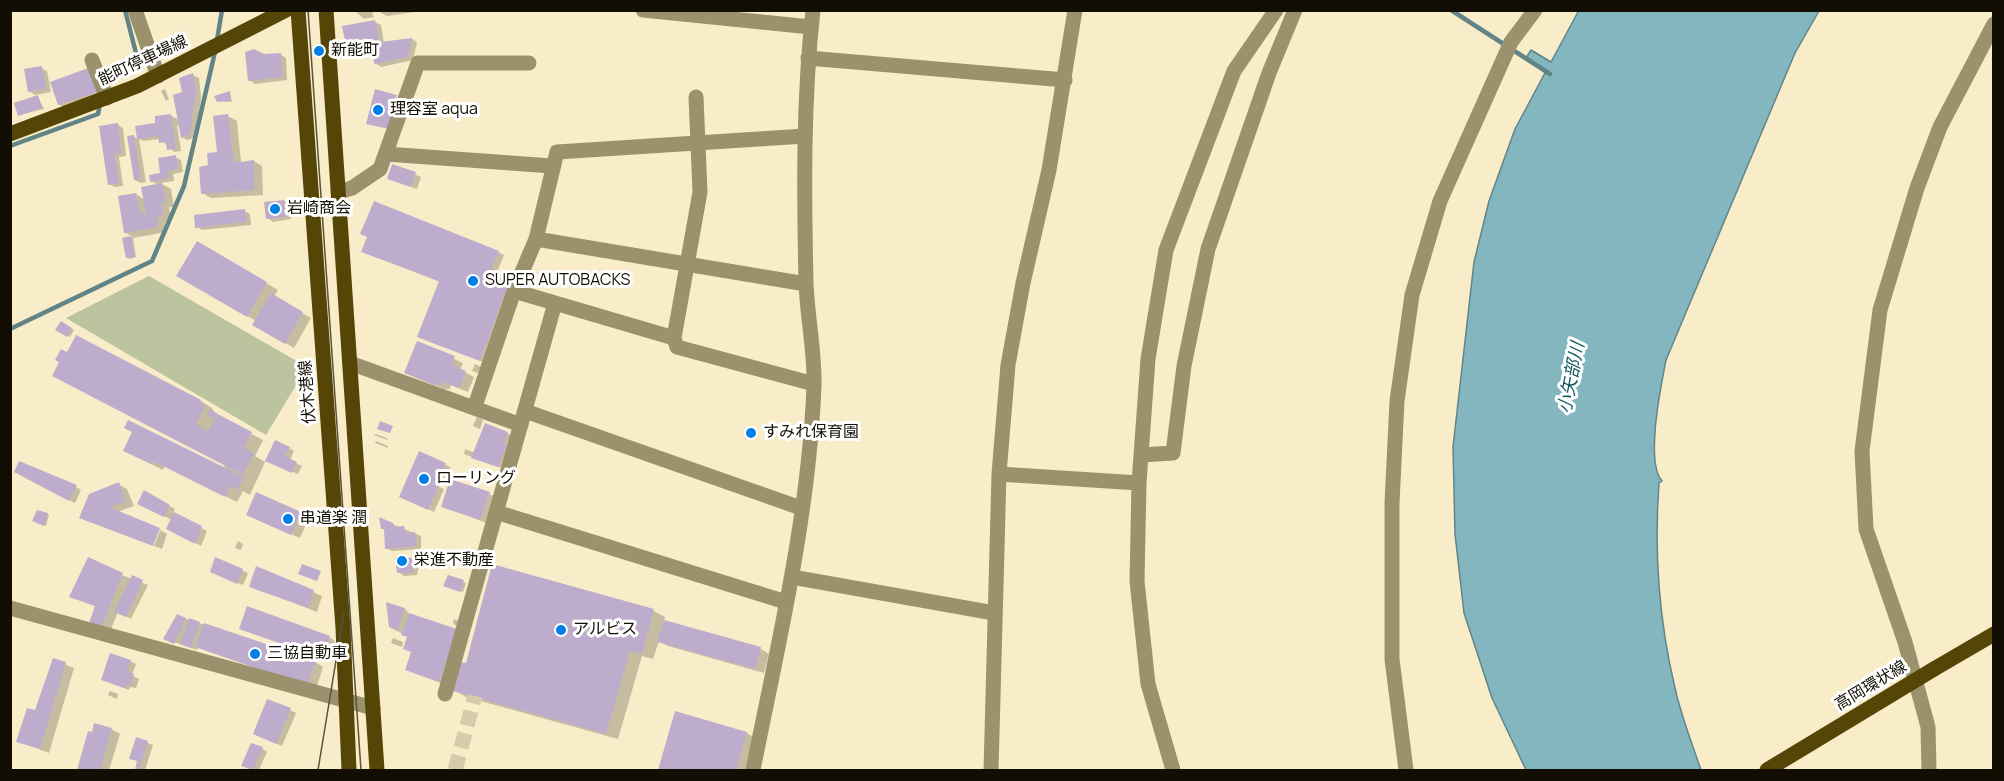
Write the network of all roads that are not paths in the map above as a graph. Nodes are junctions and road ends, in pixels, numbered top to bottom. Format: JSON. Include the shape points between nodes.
{"nodes":[{"id":1,"x":135,"y":10,"type":"edge"},
{"id":2,"x":286,"y":10,"type":"edge"},
{"id":3,"x":298,"y":10,"type":"edge"},
{"id":4,"x":326,"y":10,"type":"edge"},
{"id":5,"x":643,"y":10,"type":"edge"},
{"id":6,"x":813,"y":10,"type":"edge"},
{"id":7,"x":1075,"y":10,"type":"edge"},
{"id":8,"x":1276,"y":10,"type":"edge"},
{"id":9,"x":1295,"y":10,"type":"edge"},
{"id":10,"x":1535,"y":10,"type":"edge"},
{"id":11,"x":1994,"y":24,"type":"edge"},
{"id":12,"x":811,"y":27,"type":"junction"},
{"id":13,"x":808,"y":58,"type":"junction"},
{"id":14,"x":92,"y":60,"type":"dead end"},
{"id":15,"x":528,"y":63,"type":"dead end"},
{"id":16,"x":158,"y":76,"type":"junction"},
{"id":17,"x":1065,"y":81,"type":"junction"},
{"id":18,"x":696,"y":97,"type":"dead end"},
{"id":19,"x":107,"y":98,"type":"junction"},
{"id":20,"x":10,"y":134,"type":"edge"},
{"id":21,"x":805,"y":136,"type":"junction"},
{"id":22,"x":699,"y":143,"type":"junction"},
{"id":23,"x":386,"y":154,"type":"junction"},
{"id":24,"x":552,"y":166,"type":"junction"},
{"id":25,"x":338,"y":192,"type":"junction"},
{"id":26,"x":536,"y":239,"type":"junction"},
{"id":27,"x":688,"y":265,"type":"junction"},
{"id":28,"x":806,"y":284,"type":"junction"},
{"id":29,"x":514,"y":291,"type":"junction"},
{"id":30,"x":555,"y":303,"type":"junction"},
{"id":31,"x":674,"y":338,"type":"junction"},
{"id":32,"x":350,"y":363,"type":"junction"},
{"id":33,"x":814,"y":384,"type":"junction"},
{"id":34,"x":475,"y":406,"type":"junction"},
{"id":35,"x":523,"y":418,"type":"junction"},
{"id":36,"x":1141,"y":455,"type":"junction"},
{"id":37,"x":999,"y":474,"type":"junction"},
{"id":38,"x":1139,"y":483,"type":"junction"},
{"id":39,"x":801,"y":508,"type":"junction"},
{"id":40,"x":496,"y":512,"type":"junction"},
{"id":41,"x":792,"y":577,"type":"junction"},
{"id":42,"x":786,"y":602,"type":"junction"},
{"id":43,"x":10,"y":608,"type":"edge"},
{"id":44,"x":994,"y":613,"type":"junction"},
{"id":45,"x":1994,"y":634,"type":"edge"},
{"id":46,"x":445,"y":694,"type":"dead end"},
{"id":47,"x":347,"y":701,"type":"junction"},
{"id":48,"x":373,"y":708,"type":"junction"},
{"id":49,"x":349,"y":771,"type":"edge"},
{"id":50,"x":377,"y":771,"type":"edge"},
{"id":51,"x":753,"y":771,"type":"edge"},
{"id":52,"x":991,"y":771,"type":"edge"},
{"id":53,"x":1173,"y":771,"type":"edge"},
{"id":54,"x":1406,"y":771,"type":"edge"},
{"id":55,"x":1767,"y":771,"type":"edge"},
{"id":56,"x":1929,"y":771,"type":"edge"}],
"edges":[{"from":1,"to":16,"type":"street"},
{"from":2,"to":16,"type":"main road","name":"能町停車場線"},
{"from":3,"to":47,"type":"main road","name":"伏木港線"},
{"from":4,"to":25,"type":"main road"},
{"from":5,"to":12,"type":"street"},
{"from":6,"to":12,"type":"street"},
{"from":7,"to":17,"type":"street"},
{"from":8,"to":36,"type":"street","via":[[1234,71],[1167,250],[1148,359]]},
{"from":9,"to":36,"type":"street","via":[[1208,249],[1184,366],[1173,453]]},
{"from":10,"to":54,"type":"street","via":[[1511,42],[1440,201],[1412,296],[1397,401],[1392,503],[1392,659]]},
{"from":11,"to":56,"type":"street","via":[[1940,127],[1917,188],[1880,310],[1862,451],[1866,529],[1905,642],[1928,727]]},
{"from":12,"to":13,"type":"street"},
{"from":13,"to":17,"type":"street"},
{"from":13,"to":21,"type":"street"},
{"from":14,"to":19,"type":"street"},
{"from":15,"to":23,"type":"street","via":[[418,63]]},
{"from":16,"to":19,"type":"main road","name":"能町停車場線"},
{"from":17,"to":37,"type":"street","via":[[1010,353]]},
{"from":18,"to":22,"type":"street"},
{"from":19,"to":20,"type":"main road","name":"能町停車場線"},
{"from":21,"to":22,"type":"street"},
{"from":21,"to":28,"type":"street"},
{"from":22,"to":24,"type":"street","via":[[557,152]]},
{"from":22,"to":27,"type":"street","via":[[700,192]]},
{"from":23,"to":24,"type":"street"},
{"from":23,"to":25,"type":"street","via":[[380,169],[352,188]]},
{"from":24,"to":26,"type":"street"},
{"from":25,"to":32,"type":"main road"},
{"from":26,"to":27,"type":"street"},
{"from":26,"to":29,"type":"street"},
{"from":27,"to":28,"type":"street"},
{"from":27,"to":31,"type":"street"},
{"from":28,"to":33,"type":"street"},
{"from":29,"to":30,"type":"street"},
{"from":29,"to":34,"type":"street"},
{"from":30,"to":31,"type":"street"},
{"from":30,"to":35,"type":"street"},
{"from":31,"to":33,"type":"street","via":[[677,347]]},
{"from":32,"to":34,"type":"street"},
{"from":32,"to":48,"type":"main road"},
{"from":33,"to":39,"type":"street"},
{"from":34,"to":35,"type":"street"},
{"from":35,"to":39,"type":"street"},
{"from":35,"to":40,"type":"street"},
{"from":36,"to":38,"type":"street"},
{"from":37,"to":38,"type":"street"},
{"from":37,"to":44,"type":"street"},
{"from":38,"to":53,"type":"street","via":[[1137,580],[1149,684]]},
{"from":39,"to":41,"type":"street"},
{"from":40,"to":42,"type":"street"},
{"from":40,"to":46,"type":"street"},
{"from":41,"to":42,"type":"street"},
{"from":41,"to":44,"type":"street"},
{"from":42,"to":51,"type":"street"},
{"from":43,"to":47,"type":"street"},
{"from":44,"to":52,"type":"street"},
{"from":45,"to":55,"type":"main road","name":"高岡環状線","bridge":true},
{"from":47,"to":48,"type":"street"},
{"from":47,"to":49,"type":"main road","name":"伏木港線"},
{"from":48,"to":50,"type":"main road"}]}
